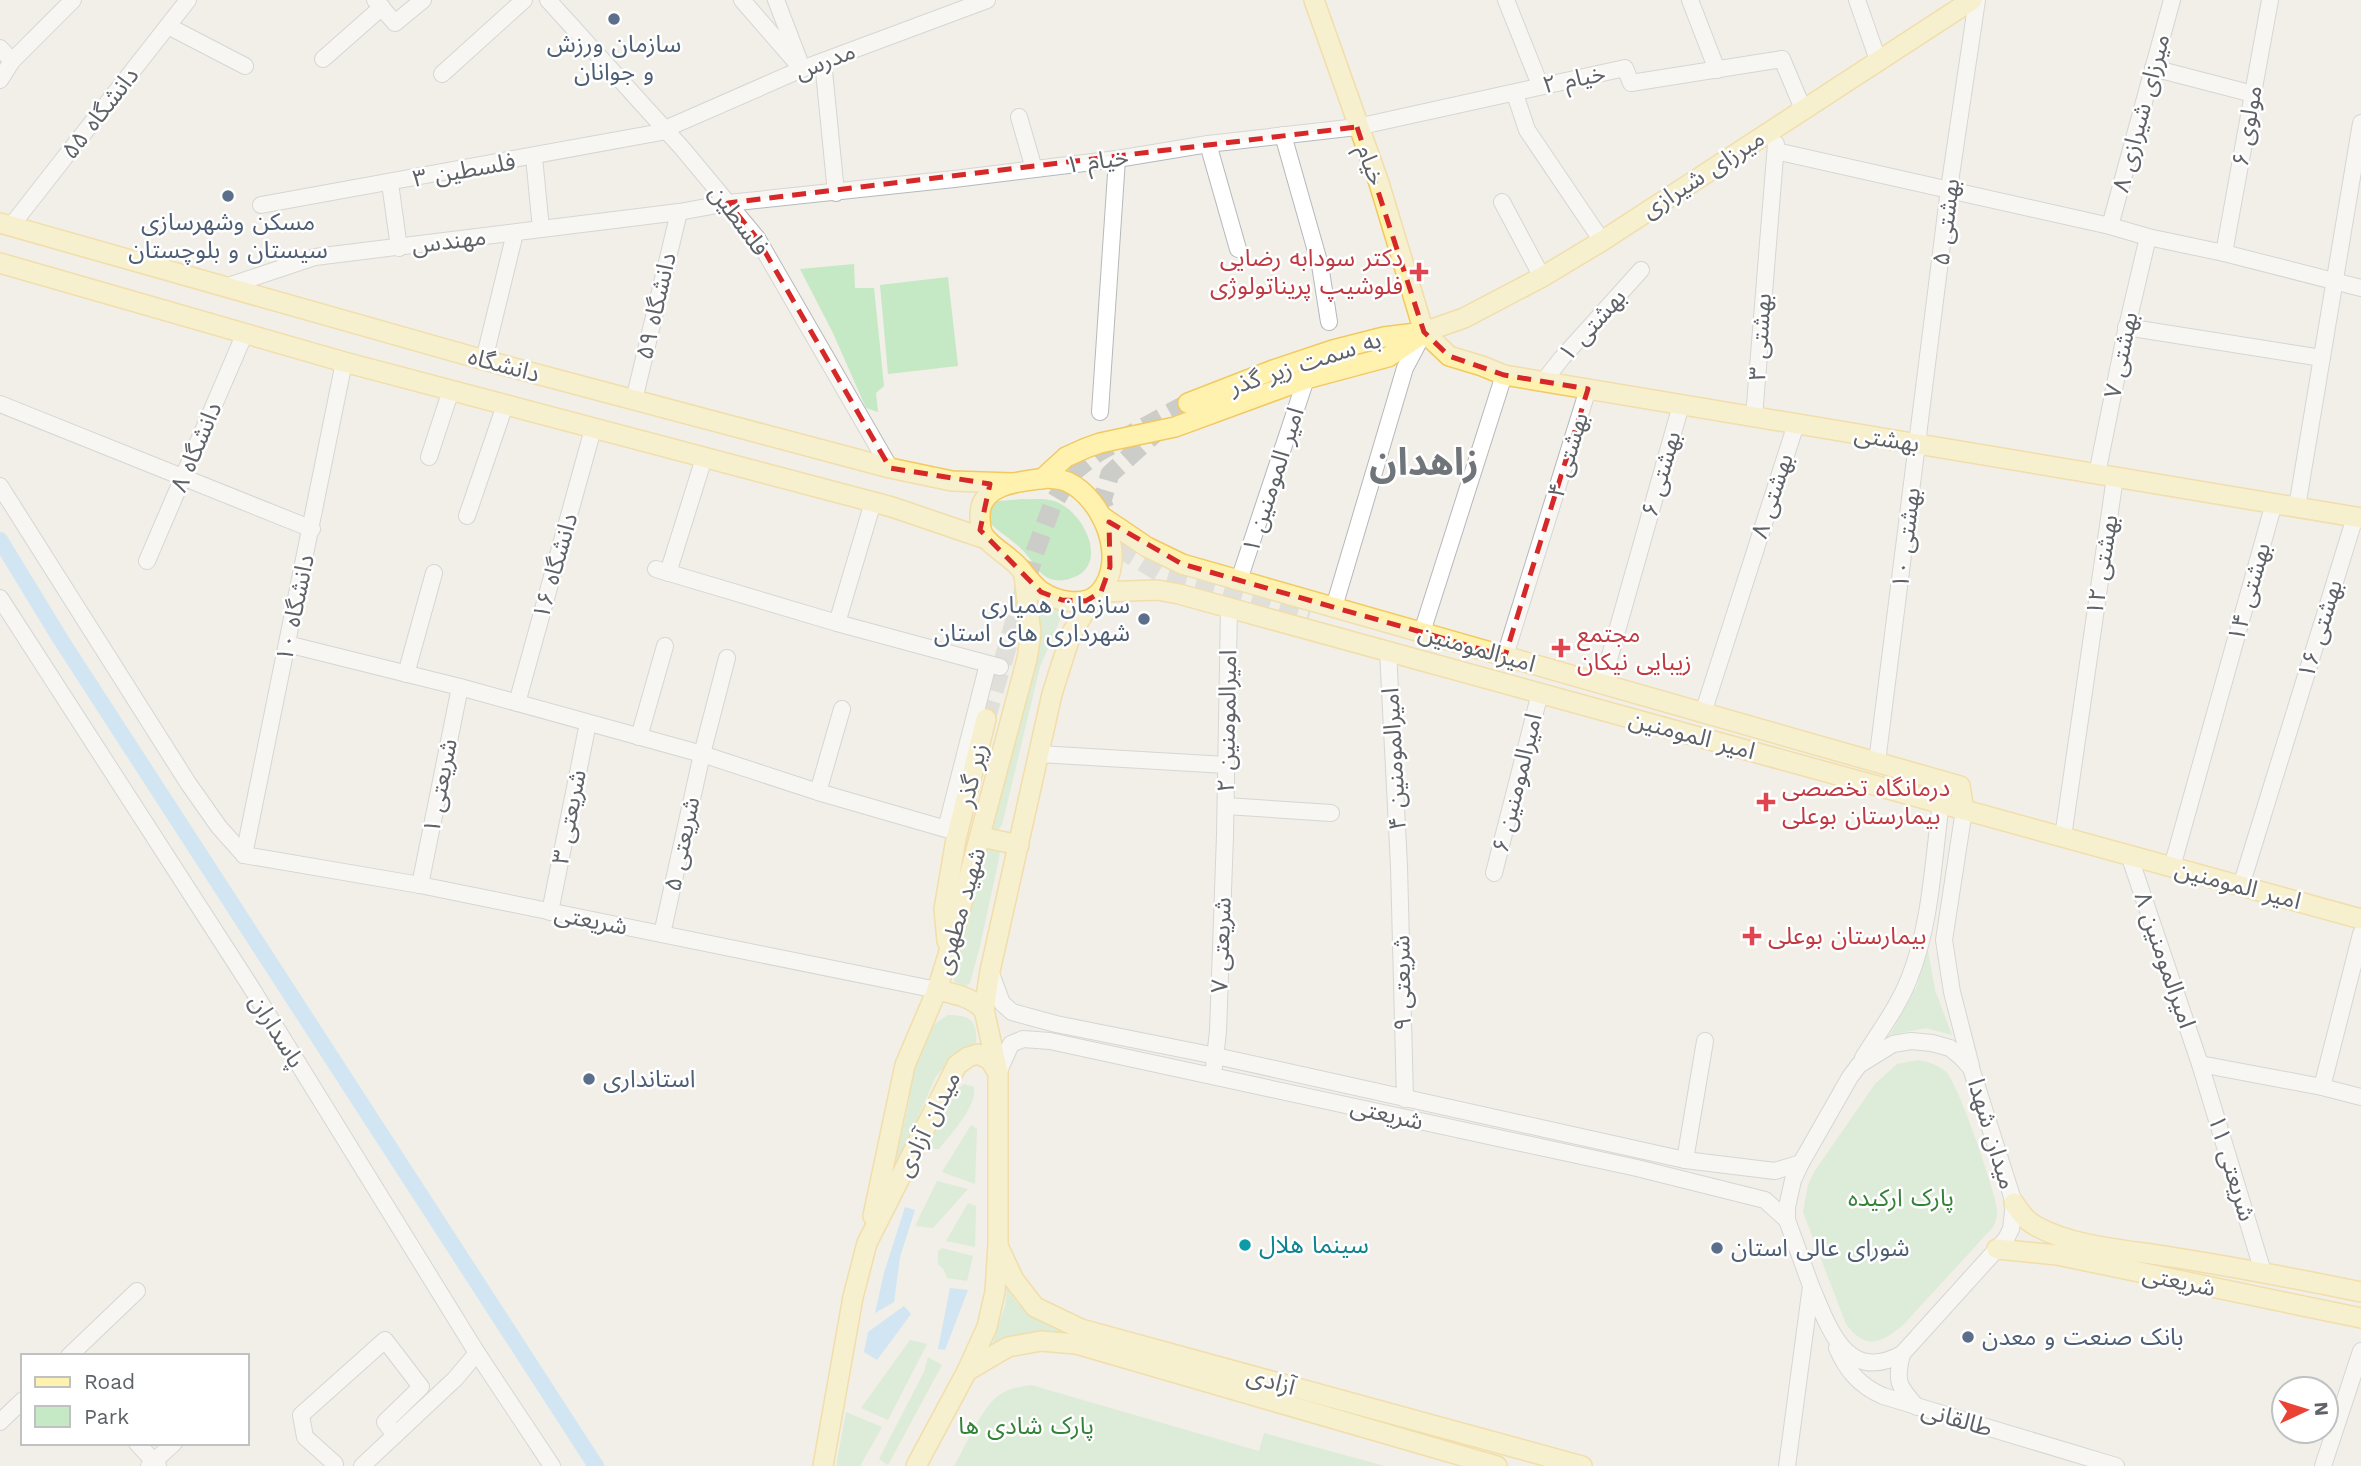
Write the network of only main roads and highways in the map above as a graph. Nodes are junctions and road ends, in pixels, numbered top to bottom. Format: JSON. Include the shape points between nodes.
{"nodes":[{"id":1,"x":1314,"y":0,"type":"edge"},
{"id":2,"x":1974,"y":0,"type":"edge"},
{"id":3,"x":6,"y":224,"type":"edge"},
{"id":4,"x":0,"y":263,"type":"edge"},
{"id":5,"x":1424,"y":332,"type":"junction"},
{"id":6,"x":1188,"y":403,"type":"tunnel mouth"},
{"id":7,"x":1042,"y":479,"type":"junction"},
{"id":8,"x":1013,"y":483,"type":"junction"},
{"id":9,"x":1101,"y":516,"type":"junction"},
{"id":10,"x":2358,"y":517,"type":"edge"},
{"id":11,"x":986,"y":539,"type":"junction"},
{"id":12,"x":1024,"y":575,"type":"junction"},
{"id":13,"x":1097,"y":594,"type":"junction"},
{"id":14,"x":1309,"y":617,"type":"tunnel mouth"},
{"id":15,"x":1519,"y":687,"type":"junction"},
{"id":16,"x":986,"y":719,"type":"tunnel mouth"},
{"id":17,"x":1964,"y":810,"type":"junction"},
{"id":18,"x":981,"y":837,"type":"junction"},
{"id":19,"x":1019,"y":845,"type":"junction"},
{"id":20,"x":2361,"y":919,"type":"edge"},
{"id":21,"x":948,"y":955,"type":"junction"},
{"id":22,"x":937,"y":990,"type":"junction"},
{"id":23,"x":984,"y":1010,"type":"junction"},
{"id":24,"x":998,"y":1073,"type":"junction"},
{"id":25,"x":2014,"y":1203,"type":"road end"},
{"id":26,"x":867,"y":1242,"type":"junction"},
{"id":27,"x":998,"y":1244,"type":"junction"},
{"id":28,"x":2058,"y":1246,"type":"junction"},
{"id":29,"x":1997,"y":1249,"type":"road end"},
{"id":30,"x":2361,"y":1292,"type":"edge"},
{"id":31,"x":2361,"y":1318,"type":"edge"},
{"id":32,"x":967,"y":1371,"type":"junction"},
{"id":33,"x":823,"y":1466,"type":"edge"},
{"id":34,"x":916,"y":1466,"type":"edge"},
{"id":35,"x":1497,"y":1466,"type":"edge"},
{"id":36,"x":1582,"y":1466,"type":"edge"}],
"edges":[{"from":1,"to":5,"type":"main road","name":"خیام","via":[[1379,183]]},
{"from":2,"to":5,"type":"main road","name":"میرزای شیرازی","via":[[1602,241],[1469,316]]},
{"from":3,"to":8,"type":"main road","name":"دانشگاه","via":[[484,360],[890,468],[952,481]]},
{"from":4,"to":11,"type":"main road","name":"دانشگاه","via":[[344,362],[873,502]]},
{"from":5,"to":6,"type":"main road","name":"به سمت زیر گذر","via":[[1333,350]]},
{"from":5,"to":7,"type":"main road","via":[[1388,357],[1306,379],[1175,427],[1086,448],[1066,457]]},
{"from":5,"to":10,"type":"main road","name":"بهشتی","via":[[1449,356],[1504,375]]},
{"from":7,"to":8,"type":"main road"},
{"from":7,"to":9,"type":"main road","via":[[1068,482]]},
{"from":8,"to":11,"type":"main road","via":[[983,500],[980,530]]},
{"from":9,"to":13,"type":"main road","via":[[1112,554],[1106,581]]},
{"from":9,"to":17,"type":"main road","name":"امیرالمومنین","via":[[1163,556],[1239,580],[1960,786]]},
{"from":11,"to":12,"type":"main road"},
{"from":12,"to":13,"type":"main road","via":[[1041,592],[1062,600],[1086,601]]},
{"from":12,"to":18,"type":"main road","name":"شهید مطهری","via":[[1031,632],[1027,659]]},
{"from":13,"to":15,"type":"main road","name":"امیر المومنین","via":[[1157,590],[1180,594]]},
{"from":13,"to":19,"type":"main road","name":"شهید مطهری","via":[[1071,634],[1062,658]]},
{"from":14,"to":15,"type":"main road","via":[[1488,671]]},
{"from":15,"to":17,"type":"main road","name":"امیر المومنین"},
{"from":16,"to":21,"type":"main road","name":"زیر گذر","via":[[944,909]]},
{"from":17,"to":20,"type":"main road","name":"امیر المومنین"},
{"from":18,"to":19,"type":"main road"},
{"from":18,"to":21,"type":"main road","name":"شهید مطهری"},
{"from":19,"to":23,"type":"main road","name":"شهید مطهری"},
{"from":21,"to":22,"type":"main road","name":"شهید مطهری"},
{"from":22,"to":23,"type":"main road","via":[[964,996]]},
{"from":22,"to":26,"type":"main road","name":"شهید مطهری","via":[[905,1065]]},
{"from":23,"to":24,"type":"main road","name":"شهید مطهری"},
{"from":24,"to":26,"type":"main road","name":"میدان آزادی","via":[[990,1060],[978,1054],[957,1065]]},
{"from":24,"to":27,"type":"main road","name":"میدان آزادی"},
{"from":25,"to":28,"type":"main road","name":"شریعتی","via":[[2025,1219]]},
{"from":26,"to":33,"type":"main road","name":"میدان آزادی"},
{"from":27,"to":32,"type":"main road","name":"میدان آزادی","via":[[995,1292]]},
{"from":27,"to":36,"type":"main road","name":"آزادی","via":[[1014,1280],[1035,1307],[1081,1329]]},
{"from":28,"to":29,"type":"main road","name":"شریعتی"},
{"from":28,"to":30,"type":"main road","name":"شریعتی","via":[[2093,1244]]},
{"from":28,"to":31,"type":"main road","name":"شریعتی"},
{"from":32,"to":34,"type":"main road","name":"میدان آزادی"},
{"from":32,"to":35,"type":"main road","name":"آزادی","via":[[1008,1348],[1041,1341],[1076,1344]]}]}
